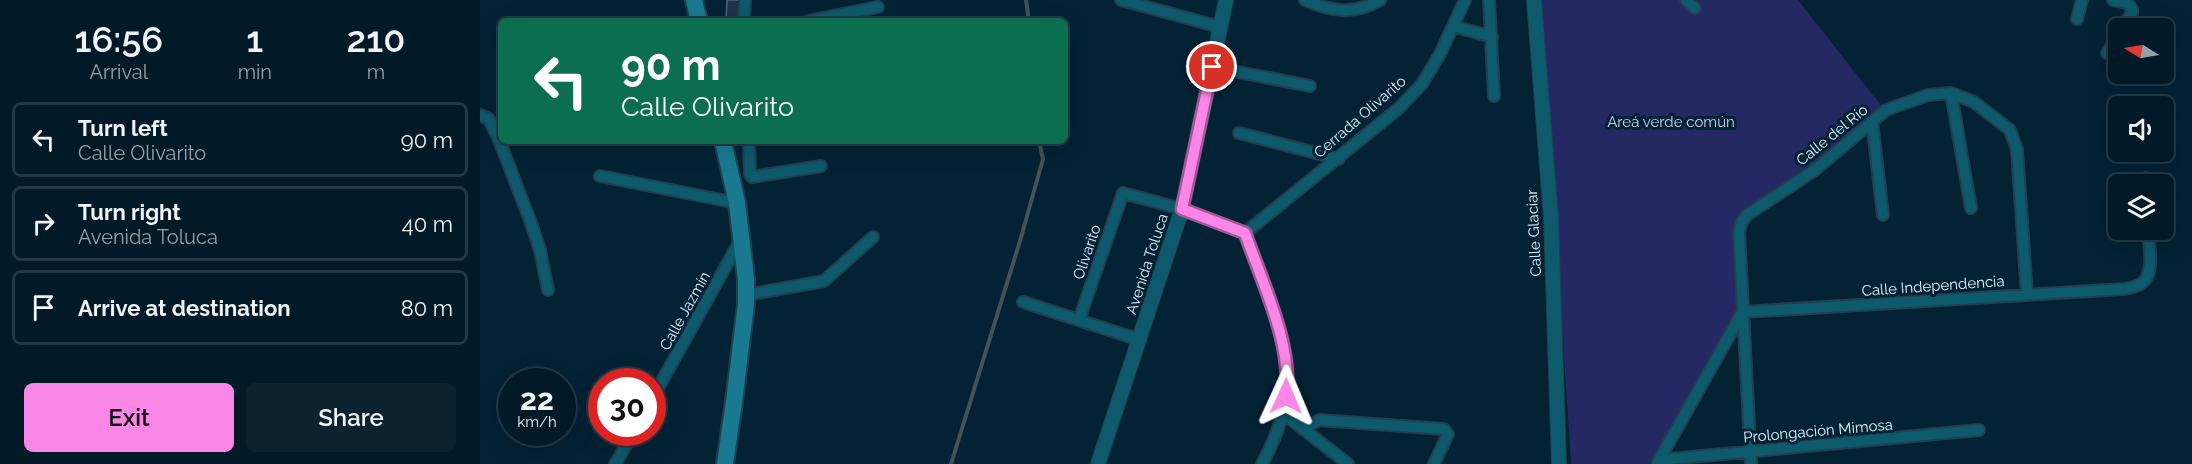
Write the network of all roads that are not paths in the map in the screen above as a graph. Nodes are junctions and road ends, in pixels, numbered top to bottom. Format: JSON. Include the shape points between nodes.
{"nodes":[{"id":1,"x":694,"y":0,"type":"edge"},
{"id":2,"x":745,"y":0,"type":"edge"},
{"id":3,"x":1121,"y":0,"type":"edge"},
{"id":4,"x":1226,"y":0,"type":"edge"},
{"id":5,"x":1305,"y":0,"type":"edge"},
{"id":6,"x":1380,"y":0,"type":"edge"},
{"id":7,"x":1465,"y":0,"type":"edge"},
{"id":8,"x":1490,"y":0,"type":"edge"},
{"id":9,"x":1534,"y":0,"type":"edge"},
{"id":10,"x":1686,"y":0,"type":"edge"},
{"id":11,"x":2082,"y":0,"type":"edge"},
{"id":12,"x":2113,"y":0,"type":"edge"},
{"id":13,"x":878,"y":7,"type":"dead end"},
{"id":14,"x":1695,"y":8,"type":"dead end"},
{"id":15,"x":698,"y":18,"type":"edge"},
{"id":16,"x":744,"y":18,"type":"edge"},
{"id":17,"x":823,"y":18,"type":"edge"},
{"id":18,"x":2129,"y":18,"type":"edge"},
{"id":19,"x":2077,"y":19,"type":"dead end"},
{"id":20,"x":1453,"y":26,"type":"junction"},
{"id":21,"x":1220,"y":27,"type":"junction"},
{"id":22,"x":1492,"y":37,"type":"junction"},
{"id":23,"x":1212,"y":67,"type":"junction"},
{"id":24,"x":1310,"y":86,"type":"dead end"},
{"id":25,"x":1952,"y":93,"type":"junction"},
{"id":26,"x":1494,"y":96,"type":"dead end"},
{"id":27,"x":480,"y":115,"type":"edge"},
{"id":28,"x":1872,"y":121,"type":"junction"},
{"id":29,"x":1239,"y":133,"type":"dead end"},
{"id":30,"x":498,"y":138,"type":"edge"},
{"id":31,"x":500,"y":144,"type":"edge"},
{"id":32,"x":724,"y":144,"type":"edge"},
{"id":33,"x":749,"y":144,"type":"edge"},
{"id":34,"x":1339,"y":159,"type":"junction"},
{"id":35,"x":820,"y":166,"type":"dead end"},
{"id":36,"x":600,"y":176,"type":"dead end"},
{"id":37,"x":737,"y":204,"type":"junction"},
{"id":38,"x":1971,"y":208,"type":"dead end"},
{"id":39,"x":1182,"y":209,"type":"junction"},
{"id":40,"x":1883,"y":215,"type":"dead end"},
{"id":41,"x":1245,"y":233,"type":"junction"},
{"id":42,"x":873,"y":237,"type":"dead end"},
{"id":43,"x":742,"y":238,"type":"junction"},
{"id":44,"x":2149,"y":240,"type":"edge"},
{"id":45,"x":548,"y":290,"type":"dead end"},
{"id":46,"x":746,"y":295,"type":"junction"},
{"id":47,"x":2026,"y":295,"type":"junction"},
{"id":48,"x":1023,"y":302,"type":"dead end"},
{"id":49,"x":1743,"y":312,"type":"junction"},
{"id":50,"x":1079,"y":320,"type":"junction"},
{"id":51,"x":1140,"y":340,"type":"junction"},
{"id":52,"x":666,"y":374,"type":"edge"},
{"id":53,"x":1283,"y":413,"type":"junction"},
{"id":54,"x":1303,"y":429,"type":"junction"},
{"id":55,"x":1979,"y":430,"type":"dead end"},
{"id":56,"x":626,"y":446,"type":"edge"},
{"id":57,"x":1751,"y":452,"type":"junction"},
{"id":58,"x":1658,"y":462,"type":"edge"},
{"id":59,"x":615,"y":464,"type":"edge"},
{"id":60,"x":725,"y":464,"type":"edge"},
{"id":61,"x":1098,"y":464,"type":"edge"},
{"id":62,"x":1262,"y":464,"type":"edge"},
{"id":63,"x":1348,"y":464,"type":"edge"},
{"id":64,"x":1434,"y":464,"type":"edge"},
{"id":65,"x":1559,"y":464,"type":"edge"},
{"id":66,"x":1751,"y":464,"type":"edge"}],
"edges":[{"from":1,"to":15,"type":"main road"},
{"from":2,"to":16,"type":"street"},
{"from":3,"to":21,"type":"street"},
{"from":4,"to":21,"type":"street","name":"Avenida Toluca"},
{"from":5,"to":6,"type":"street","via":[[1322,8],[1348,12]]},
{"from":7,"to":20,"type":"street","name":"Cerrada Olivarito"},
{"from":8,"to":22,"type":"street"},
{"from":9,"to":65,"type":"street","name":"Calle Glaciar","via":[[1551,218]]},
{"from":10,"to":14,"type":"street"},
{"from":11,"to":19,"type":"street"},
{"from":12,"to":18,"type":"street","via":[[2127,3],[2132,9]]},
{"from":13,"to":17,"type":"street"},
{"from":20,"to":22,"type":"street"},
{"from":20,"to":34,"type":"street","name":"Cerrada Olivarito","via":[[1422,84]]},
{"from":21,"to":23,"type":"street","name":"Avenida Toluca"},
{"from":22,"to":26,"type":"street"},
{"from":23,"to":24,"type":"street"},
{"from":23,"to":39,"type":"street","name":"Avenida Toluca"},
{"from":25,"to":28,"type":"street","name":"Calle del Río","via":[[1906,101]]},
{"from":25,"to":38,"type":"street"},
{"from":25,"to":47,"type":"street","via":[[1974,102],[2010,130],[2017,150]]},
{"from":27,"to":30,"type":"street","via":[[489,119]]},
{"from":28,"to":40,"type":"street"},
{"from":28,"to":49,"type":"street","name":"Calle del Río","via":[[1815,170],[1742,222],[1739,231]]},
{"from":29,"to":34,"type":"street"},
{"from":31,"to":45,"type":"street","via":[[540,250]]},
{"from":32,"to":37,"type":"main road"},
{"from":33,"to":35,"type":"street","via":[[752,177]]},
{"from":34,"to":41,"type":"street","name":"Cerrada Olivarito"},
{"from":36,"to":37,"type":"street"},
{"from":37,"to":43,"type":"main road"},
{"from":39,"to":41,"type":"street"},
{"from":39,"to":50,"type":"street","name":"Olivarito","via":[[1123,194]]},
{"from":39,"to":51,"type":"street","name":"Avenida Toluca"},
{"from":41,"to":53,"type":"street","via":[[1283,342],[1288,380]]},
{"from":42,"to":46,"type":"street","via":[[824,281]]},
{"from":43,"to":46,"type":"main road"},
{"from":43,"to":52,"type":"street","name":"Calle Jazmín"},
{"from":44,"to":47,"type":"street","name":"Calle Independencia","via":[[2150,266],[2140,285]]},
{"from":46,"to":60,"type":"main road"},
{"from":47,"to":49,"type":"street","name":"Calle Independencia"},
{"from":48,"to":50,"type":"street"},
{"from":49,"to":57,"type":"street"},
{"from":49,"to":58,"type":"street"},
{"from":50,"to":51,"type":"street"},
{"from":51,"to":61,"type":"street","name":"Avenida Toluca"},
{"from":53,"to":54,"type":"street"},
{"from":53,"to":62,"type":"street"},
{"from":54,"to":63,"type":"street"},
{"from":54,"to":64,"type":"street","via":[[1319,420],[1444,429],[1448,434]]},
{"from":55,"to":57,"type":"street","name":"Prolongación Mimosa"},
{"from":56,"to":59,"type":"street"},
{"from":57,"to":58,"type":"street","name":"Prolongación Mimosa"},
{"from":57,"to":66,"type":"street"}]}
